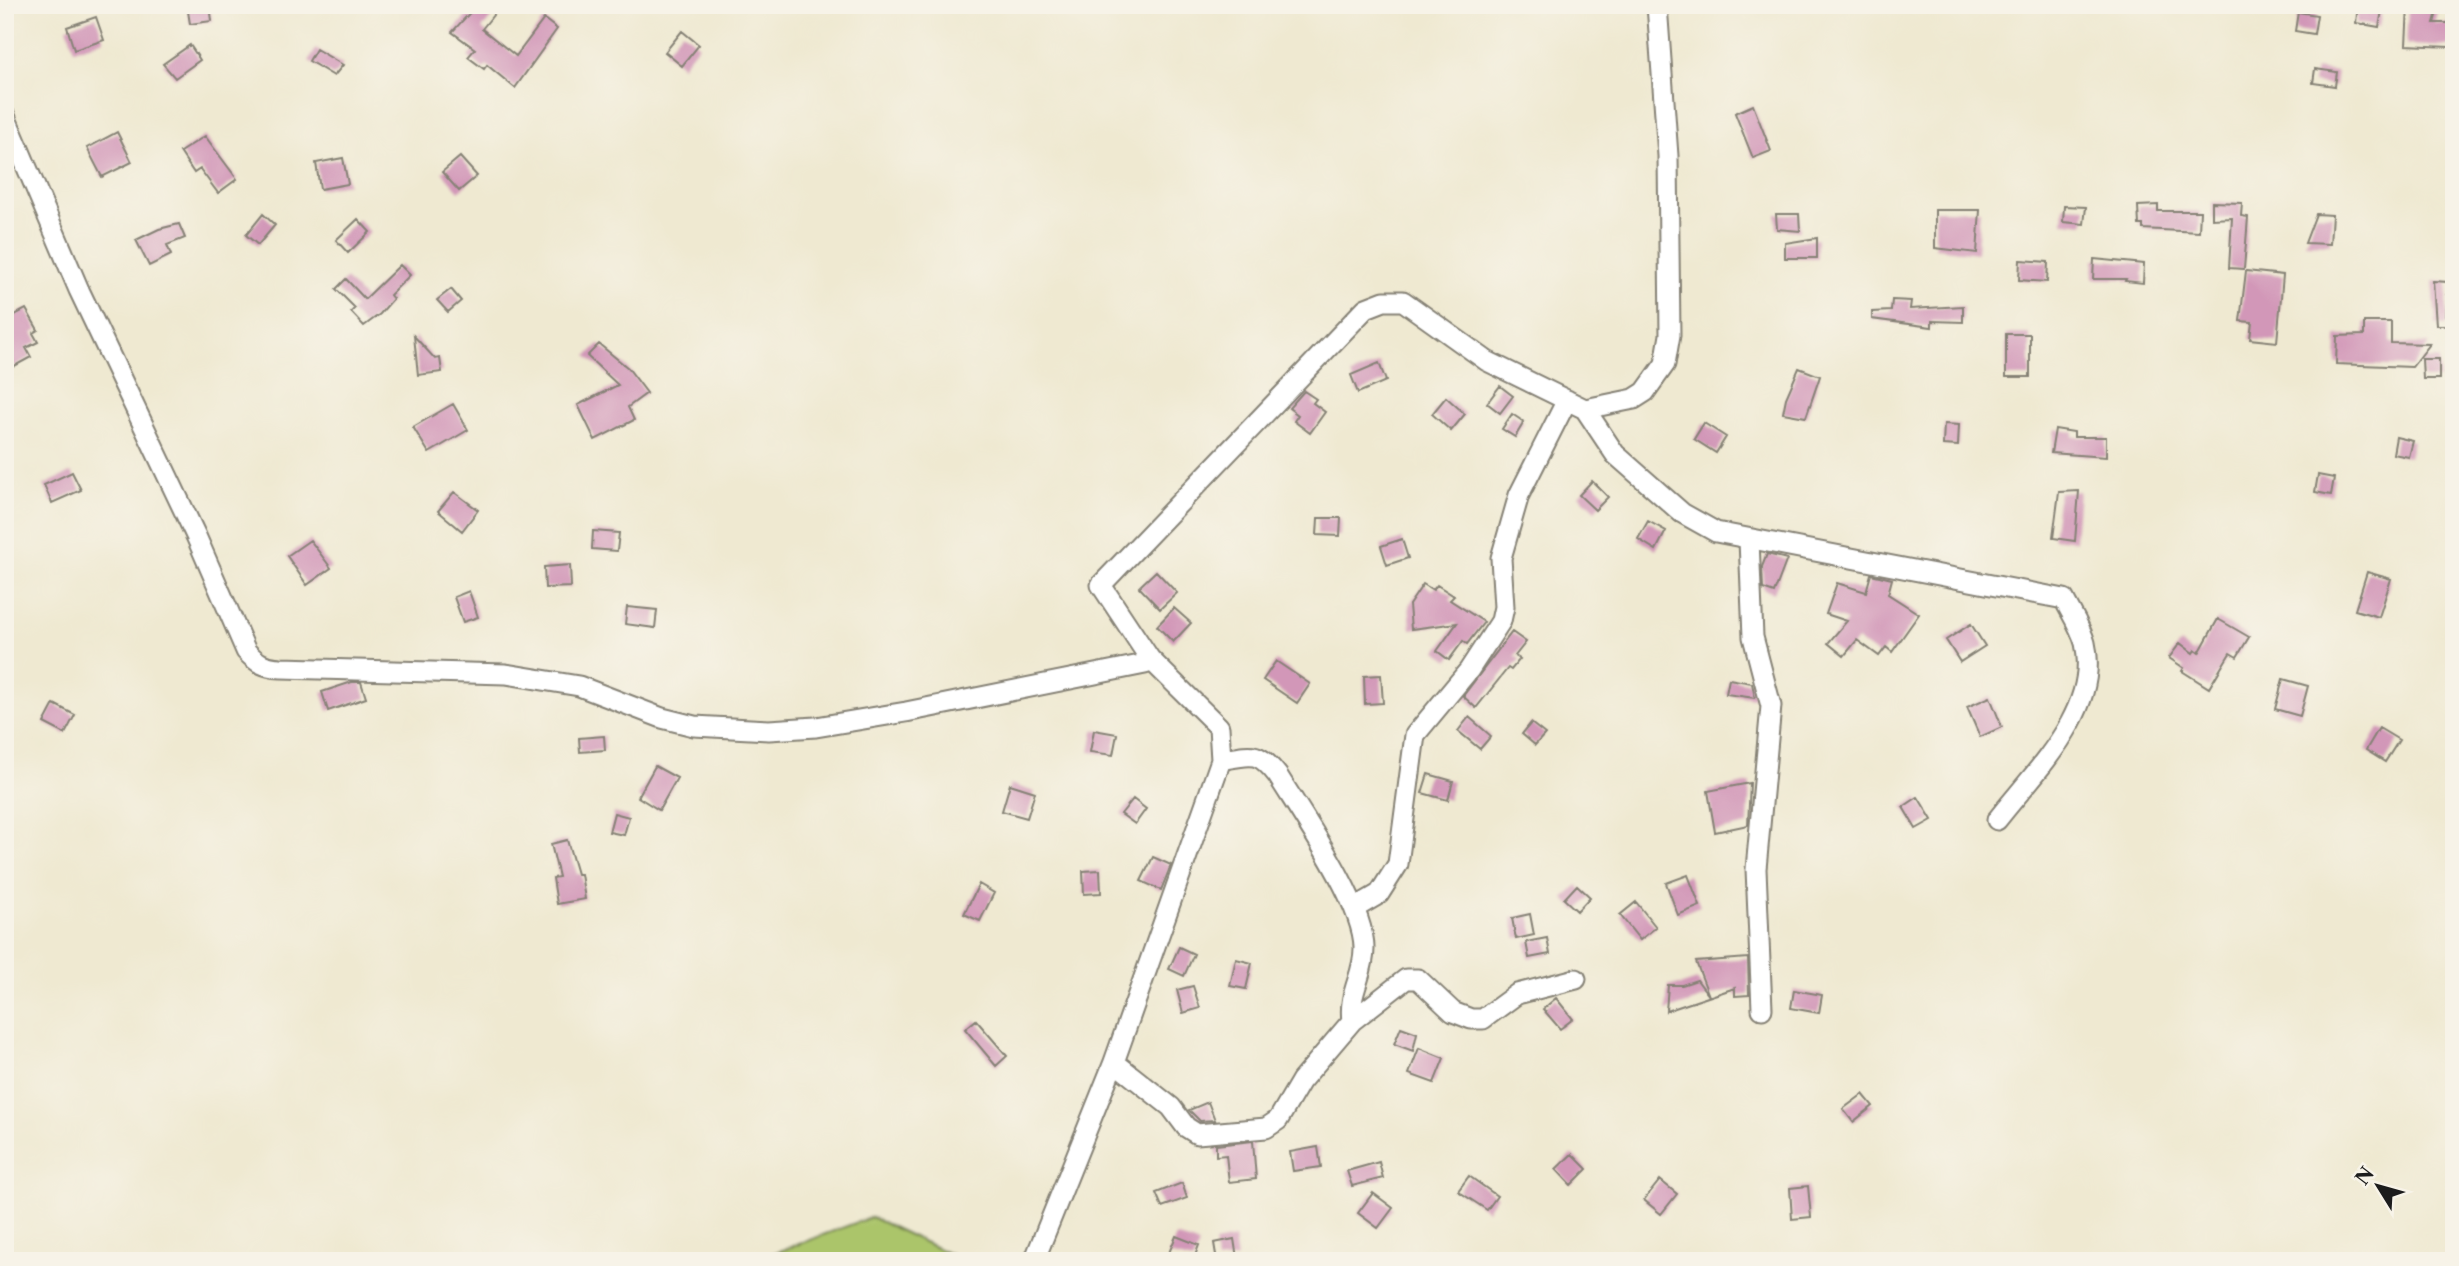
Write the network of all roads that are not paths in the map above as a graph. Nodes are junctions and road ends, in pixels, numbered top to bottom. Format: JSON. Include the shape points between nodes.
{"nodes":[{"id":1,"x":1657,"y":5,"type":"edge"},
{"id":2,"x":5,"y":116,"type":"edge"},
{"id":3,"x":1567,"y":400,"type":"junction"},
{"id":4,"x":1585,"y":409,"type":"junction"},
{"id":5,"x":1749,"y":540,"type":"junction"},
{"id":6,"x":1150,"y":659,"type":"junction"},
{"id":7,"x":1221,"y":760,"type":"junction"},
{"id":8,"x":1997,"y":820,"type":"dead end"},
{"id":9,"x":1355,"y":908,"type":"junction"},
{"id":10,"x":1576,"y":979,"type":"dead end"},
{"id":11,"x":1762,"y":1009,"type":"dead end"},
{"id":12,"x":1352,"y":1021,"type":"junction"},
{"id":13,"x":1114,"y":1062,"type":"junction"},
{"id":14,"x":1034,"y":1261,"type":"edge"}],
"edges":[{"from":1,"to":4,"type":"street","via":[[1668,156],[1670,335],[1665,364],[1645,392],[1633,399]]},
{"from":2,"to":6,"type":"street","via":[[79,290],[197,536],[246,651],[265,667],[506,674],[579,686],[694,726],[769,730],[906,712],[1137,668]]},
{"from":3,"to":4,"type":"street"},
{"from":3,"to":6,"type":"street","via":[[1486,361],[1403,301],[1384,301],[1366,308],[1101,585]]},
{"from":3,"to":9,"type":"street","via":[[1519,495],[1501,558],[1501,621],[1469,670],[1415,735],[1398,864],[1379,894]]},
{"from":4,"to":5,"type":"street","via":[[1615,454],[1682,513],[1716,532]]},
{"from":5,"to":8,"type":"street","via":[[2064,599],[2085,643],[2087,682],[2063,736]]},
{"from":5,"to":11,"type":"street","via":[[1753,637],[1771,706],[1756,869]]},
{"from":6,"to":7,"type":"street","via":[[1219,727]]},
{"from":7,"to":9,"type":"street","via":[[1250,755],[1264,758]]},
{"from":7,"to":13,"type":"street"},
{"from":9,"to":12,"type":"street","via":[[1364,947],[1351,993]]},
{"from":10,"to":12,"type":"street","via":[[1517,994],[1483,1019],[1471,1019],[1453,1012],[1412,978]]},
{"from":12,"to":13,"type":"street","via":[[1301,1081],[1278,1120],[1266,1128],[1197,1134]]},
{"from":13,"to":14,"type":"street"}]}
